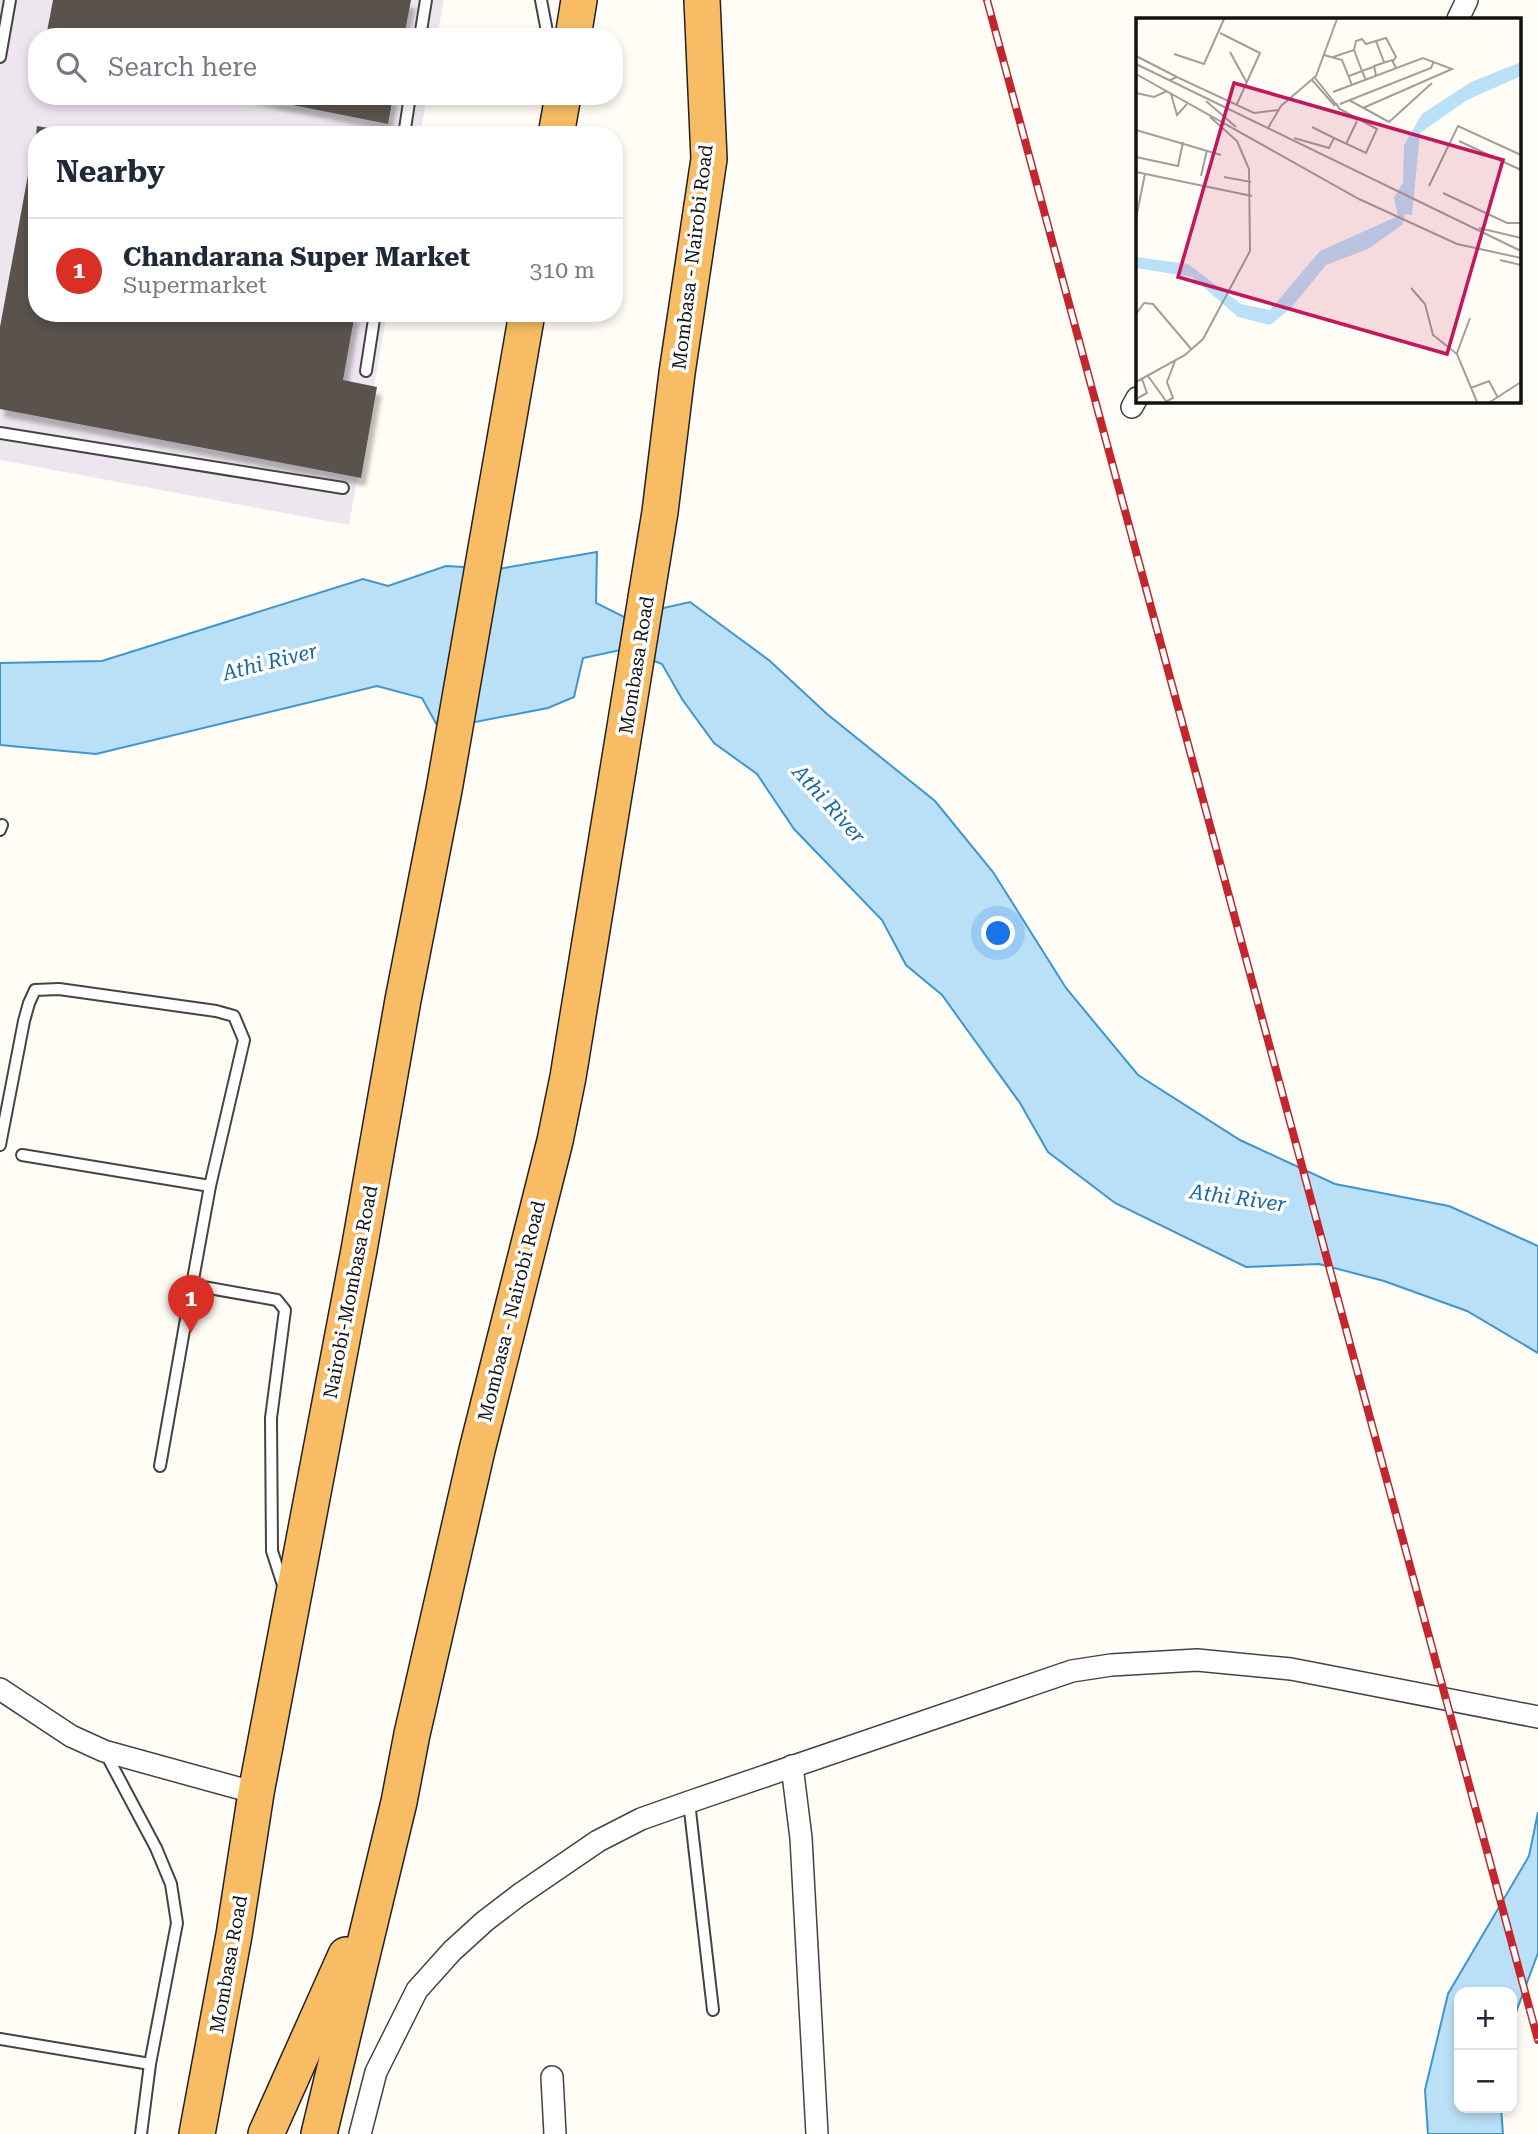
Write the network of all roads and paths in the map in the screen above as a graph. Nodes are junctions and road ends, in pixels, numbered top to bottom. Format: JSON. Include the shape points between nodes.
{"nodes":[{"id":1,"x":10,"y":0,"type":"edge"},
{"id":2,"x":426,"y":0,"type":"edge"},
{"id":3,"x":541,"y":0,"type":"edge"},
{"id":4,"x":562,"y":0,"type":"edge"},
{"id":5,"x":579,"y":0,"type":"edge"},
{"id":6,"x":702,"y":0,"type":"edge"},
{"id":7,"x":724,"y":0,"type":"edge"},
{"id":8,"x":1466,"y":0,"type":"edge"},
{"id":9,"x":1458,"y":18,"type":"edge"},
{"id":10,"x":421,"y":28,"type":"edge"},
{"id":11,"x":546,"y":28,"type":"edge"},
{"id":12,"x":559,"y":28,"type":"edge"},
{"id":13,"x":574,"y":28,"type":"edge"},
{"id":14,"x":0,"y":57,"type":"edge"},
{"id":15,"x":409,"y":105,"type":"edge"},
{"id":16,"x":554,"y":105,"type":"edge"},
{"id":17,"x":561,"y":105,"type":"edge"},
{"id":18,"x":707,"y":111,"type":"junction"},
{"id":19,"x":406,"y":126,"type":"edge"},
{"id":20,"x":554,"y":126,"type":"edge"},
{"id":21,"x":556,"y":126,"type":"edge"},
{"id":22,"x":374,"y":322,"type":"edge"},
{"id":23,"x":526,"y":322,"type":"edge"},
{"id":24,"x":366,"y":371,"type":"dead end"},
{"id":25,"x":0,"y":433,"type":"edge"},
{"id":26,"x":343,"y":488,"type":"dead end"},
{"id":27,"x":660,"y":512,"type":"joint"},
{"id":28,"x":611,"y":818,"type":"joint"},
{"id":29,"x":0,"y":1144,"type":"edge"},
{"id":30,"x":22,"y":1155,"type":"dead end"},
{"id":31,"x":210,"y":1186,"type":"junction"},
{"id":32,"x":192,"y":1285,"type":"junction"},
{"id":33,"x":160,"y":1466,"type":"dead end"},
{"id":34,"x":291,"y":1610,"type":"junction"},
{"id":35,"x":0,"y":1689,"type":"edge"},
{"id":36,"x":1538,"y":1717,"type":"edge"},
{"id":37,"x":104,"y":1751,"type":"junction"},
{"id":38,"x":792,"y":1766,"type":"junction"},
{"id":39,"x":256,"y":1793,"type":"junction"},
{"id":40,"x":689,"y":1802,"type":"junction"},
{"id":41,"x":381,"y":1875,"type":"junction"},
{"id":42,"x":713,"y":2010,"type":"dead end"},
{"id":43,"x":0,"y":2039,"type":"edge"},
{"id":44,"x":150,"y":2064,"type":"junction"},
{"id":45,"x":552,"y":2077,"type":"dead end"},
{"id":46,"x":141,"y":2134,"type":"edge"},
{"id":47,"x":197,"y":2134,"type":"edge"},
{"id":48,"x":266,"y":2134,"type":"edge"},
{"id":49,"x":319,"y":2134,"type":"edge"},
{"id":50,"x":360,"y":2134,"type":"edge"},
{"id":51,"x":555,"y":2134,"type":"edge"},
{"id":52,"x":817,"y":2134,"type":"edge"}],
"edges":[{"from":1,"to":14,"type":"lane"},
{"from":2,"to":10,"type":"lane"},
{"from":3,"to":11,"type":"lane"},
{"from":4,"to":12,"type":"highway"},
{"from":5,"to":13,"type":"highway"},
{"from":6,"to":18,"type":"highway","name":"Mombasa - Nairobi Road"},
{"from":7,"to":18,"type":"highway"},
{"from":8,"to":9,"type":"street"},
{"from":15,"to":19,"type":"lane"},
{"from":16,"to":20,"type":"highway"},
{"from":17,"to":21,"type":"highway"},
{"from":18,"to":27,"type":"highway","name":"Mombasa - Nairobi Road","via":[[709,159]]},
{"from":22,"to":24,"type":"lane"},
{"from":23,"to":34,"type":"highway","name":"Nairobi-Mombasa Road","via":[[444,790]]},
{"from":25,"to":26,"type":"lane"},
{"from":27,"to":28,"type":"highway","name":"Mombasa Road"},
{"from":28,"to":41,"type":"highway","name":"Mombasa - Nairobi Road","via":[[555,1141],[477,1450]]},
{"from":29,"to":31,"type":"lane","via":[[24,1021],[36,990],[60,989],[216,1011],[234,1016],[244,1040]]},
{"from":30,"to":31,"type":"lane"},
{"from":31,"to":32,"type":"lane"},
{"from":32,"to":33,"type":"lane"},
{"from":32,"to":34,"type":"lane","via":[[278,1300],[285,1310],[271,1418],[272,1551]]},
{"from":34,"to":39,"type":"highway","name":"Nairobi-Mombasa Road"},
{"from":35,"to":37,"type":"street","via":[[71,1736]]},
{"from":36,"to":38,"type":"street","via":[[1291,1669],[1197,1660],[1111,1665],[1072,1671]]},
{"from":37,"to":39,"type":"street"},
{"from":37,"to":44,"type":"lane","via":[[156,1848],[171,1884],[177,1923]]},
{"from":38,"to":40,"type":"street"},
{"from":38,"to":52,"type":"street","via":[[802,1838]]},
{"from":39,"to":47,"type":"highway","name":"Mombasa Road"},
{"from":40,"to":42,"type":"lane"},
{"from":40,"to":50,"type":"street","via":[[598,1841],[519,1895],[452,1951],[417,1990],[376,2072]]},
{"from":41,"to":48,"type":"highway"},
{"from":41,"to":49,"type":"highway"},
{"from":43,"to":44,"type":"lane"},
{"from":44,"to":46,"type":"lane"},
{"from":45,"to":51,"type":"street"}]}
